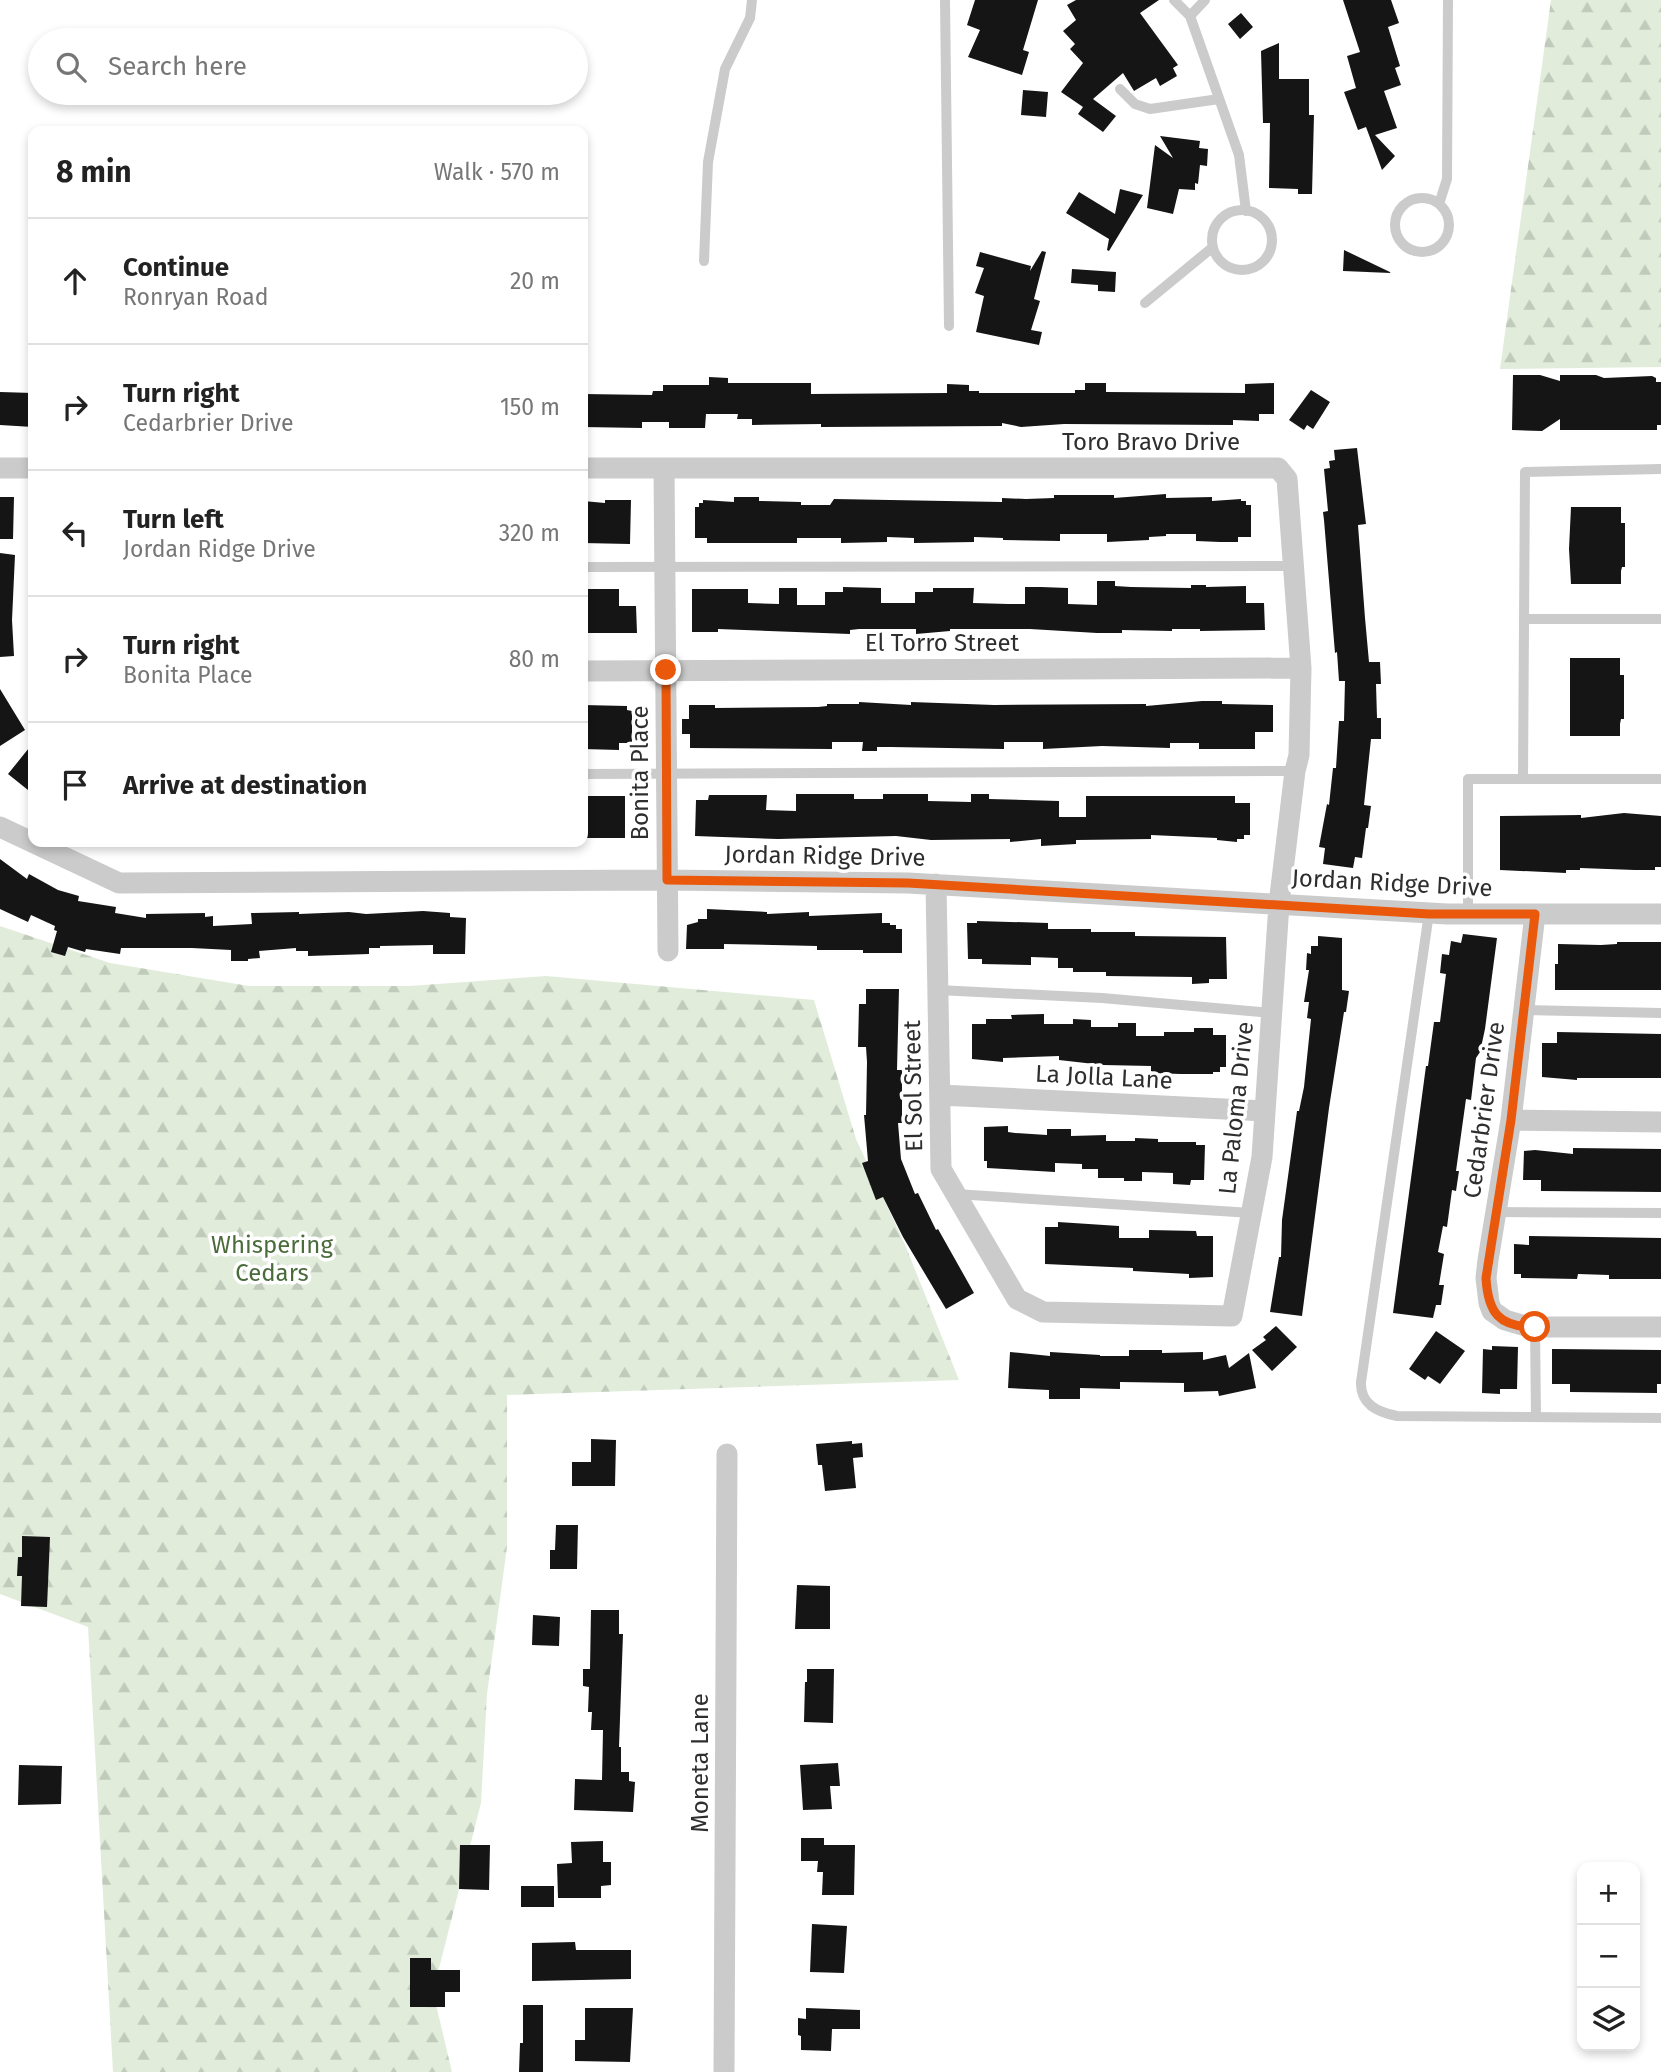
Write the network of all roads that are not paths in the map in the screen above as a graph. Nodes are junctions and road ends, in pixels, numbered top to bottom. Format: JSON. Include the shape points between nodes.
{"nodes":[{"id":1,"x":752,"y":0,"type":"edge"},
{"id":2,"x":945,"y":0,"type":"edge"},
{"id":3,"x":1174,"y":0,"type":"edge"},
{"id":4,"x":1205,"y":0,"type":"edge"},
{"id":5,"x":1448,"y":0,"type":"edge"},
{"id":6,"x":1189,"y":16,"type":"junction"},
{"id":7,"x":1120,"y":89,"type":"dead end"},
{"id":8,"x":1219,"y":99,"type":"junction"},
{"id":9,"x":1439,"y":204,"type":"junction"},
{"id":10,"x":1246,"y":211,"type":"junction"},
{"id":11,"x":1213,"y":247,"type":"junction"},
{"id":12,"x":704,"y":261,"type":"dead end"},
{"id":13,"x":1144,"y":303,"type":"dead end"},
{"id":14,"x":949,"y":326,"type":"dead end"},
{"id":15,"x":0,"y":468,"type":"edge"},
{"id":16,"x":28,"y":468,"type":"edge"},
{"id":17,"x":588,"y":468,"type":"edge"},
{"id":18,"x":664,"y":468,"type":"junction"},
{"id":19,"x":1661,"y":469,"type":"edge"},
{"id":20,"x":1293,"y":566,"type":"junction"},
{"id":21,"x":588,"y":567,"type":"edge"},
{"id":22,"x":665,"y":567,"type":"junction"},
{"id":23,"x":1524,"y":619,"type":"junction"},
{"id":24,"x":1661,"y":619,"type":"edge"},
{"id":25,"x":1301,"y":668,"type":"junction"},
{"id":26,"x":666,"y":670,"type":"junction"},
{"id":27,"x":588,"y":671,"type":"edge"},
{"id":28,"x":1295,"y":771,"type":"junction"},
{"id":29,"x":588,"y":774,"type":"edge"},
{"id":30,"x":667,"y":774,"type":"junction"},
{"id":31,"x":1523,"y":779,"type":"junction"},
{"id":32,"x":1661,"y":779,"type":"edge"},
{"id":33,"x":0,"y":827,"type":"edge"},
{"id":34,"x":28,"y":840,"type":"edge"},
{"id":35,"x":42,"y":847,"type":"edge"},
{"id":36,"x":667,"y":880,"type":"junction"},
{"id":37,"x":936,"y":884,"type":"junction"},
{"id":38,"x":1279,"y":904,"type":"junction"},
{"id":39,"x":1429,"y":914,"type":"junction"},
{"id":40,"x":1468,"y":914,"type":"junction"},
{"id":41,"x":1535,"y":914,"type":"junction"},
{"id":42,"x":1661,"y":914,"type":"edge"},
{"id":43,"x":668,"y":951,"type":"dead end"},
{"id":44,"x":938,"y":990,"type":"junction"},
{"id":45,"x":1524,"y":1010,"type":"junction"},
{"id":46,"x":1272,"y":1013,"type":"junction"},
{"id":47,"x":1661,"y":1013,"type":"edge"},
{"id":48,"x":940,"y":1095,"type":"junction"},
{"id":49,"x":1265,"y":1111,"type":"junction"},
{"id":50,"x":1511,"y":1120,"type":"junction"},
{"id":51,"x":1661,"y":1122,"type":"edge"},
{"id":52,"x":956,"y":1194,"type":"junction"},
{"id":53,"x":1496,"y":1212,"type":"junction"},
{"id":54,"x":1252,"y":1213,"type":"junction"},
{"id":55,"x":1661,"y":1213,"type":"edge"},
{"id":56,"x":1232,"y":1316,"type":"joint"},
{"id":57,"x":1535,"y":1327,"type":"junction"},
{"id":58,"x":1661,"y":1327,"type":"edge"},
{"id":59,"x":1536,"y":1417,"type":"junction"},
{"id":60,"x":1661,"y":1418,"type":"edge"},
{"id":61,"x":727,"y":1454,"type":"dead end"},
{"id":62,"x":724,"y":2072,"type":"edge"}],
"edges":[{"from":1,"to":12,"type":"lane","via":[[750,18],[725,69],[708,162]]},
{"from":2,"to":14,"type":"lane"},
{"from":3,"to":6,"type":"lane"},
{"from":4,"to":6,"type":"lane"},
{"from":5,"to":9,"type":"lane","via":[[1447,179]]},
{"from":6,"to":8,"type":"lane"},
{"from":7,"to":8,"type":"lane","via":[[1135,104],[1150,109]]},
{"from":8,"to":10,"type":"lane","via":[[1239,155]]},
{"from":9,"to":9,"type":"lane","via":[[1413,199],[1399,211],[1397,236],[1409,248],[1434,249],[1446,237],[1449,219]]},
{"from":10,"to":11,"type":"lane","via":[[1222,218],[1212,234]]},
{"from":10,"to":11,"type":"lane","via":[[1259,216],[1271,232],[1265,260],[1238,270],[1220,262]]},
{"from":11,"to":13,"type":"lane"},
{"from":15,"to":16,"type":"street"},
{"from":17,"to":18,"type":"street","name":"Toro Bravo Drive"},
{"from":18,"to":20,"type":"street","name":"Toro Bravo Drive","via":[[1278,468],[1287,480]]},
{"from":18,"to":22,"type":"street","name":"Bonita Place"},
{"from":19,"to":23,"type":"lane","via":[[1525,472]]},
{"from":20,"to":22,"type":"lane"},
{"from":20,"to":25,"type":"street","name":"Toro Bravo Drive"},
{"from":21,"to":22,"type":"lane"},
{"from":22,"to":26,"type":"street","name":"Bonita Place"},
{"from":23,"to":24,"type":"lane"},
{"from":23,"to":31,"type":"lane"},
{"from":25,"to":26,"type":"street","name":"El Torro Street"},
{"from":25,"to":28,"type":"street","name":"Toro Bravo Drive"},
{"from":26,"to":27,"type":"street","name":"El Torro Street"},
{"from":26,"to":30,"type":"street","name":"Bonita Place"},
{"from":28,"to":30,"type":"lane"},
{"from":28,"to":38,"type":"street","name":"Toro Bravo Drive"},
{"from":29,"to":30,"type":"lane"},
{"from":30,"to":36,"type":"street","name":"Bonita Place"},
{"from":31,"to":32,"type":"lane"},
{"from":31,"to":40,"type":"lane","via":[[1468,779]]},
{"from":33,"to":34,"type":"street","name":"Jordan Ridge Drive"},
{"from":35,"to":36,"type":"street","name":"Jordan Ridge Drive","via":[[119,883]]},
{"from":36,"to":37,"type":"street","name":"Jordan Ridge Drive"},
{"from":36,"to":43,"type":"street","name":"Bonita Place"},
{"from":37,"to":38,"type":"street","name":"Jordan Ridge Drive"},
{"from":37,"to":44,"type":"street","name":"El Sol Street"},
{"from":38,"to":39,"type":"street","name":"Jordan Ridge Drive"},
{"from":38,"to":46,"type":"street","name":"La Paloma Drive"},
{"from":39,"to":40,"type":"street","name":"Jordan Ridge Drive"},
{"from":39,"to":59,"type":"lane","via":[[1362,1394],[1374,1409],[1397,1416]]},
{"from":40,"to":41,"type":"street","name":"Jordan Ridge Drive"},
{"from":41,"to":42,"type":"street","name":"Jordan Ridge Drive"},
{"from":41,"to":45,"type":"street","name":"Cedarbrier Drive"},
{"from":44,"to":46,"type":"lane"},
{"from":44,"to":48,"type":"street","name":"El Sol Street"},
{"from":45,"to":47,"type":"lane"},
{"from":45,"to":50,"type":"street","name":"Cedarbrier Drive"},
{"from":46,"to":49,"type":"street","name":"La Paloma Drive"},
{"from":48,"to":49,"type":"street","name":"La Jolla Lane"},
{"from":48,"to":52,"type":"street","name":"El Sol Street","via":[[941,1169]]},
{"from":49,"to":54,"type":"street","name":"La Paloma Drive"},
{"from":50,"to":51,"type":"street"},
{"from":50,"to":53,"type":"street","name":"Cedarbrier Drive"},
{"from":52,"to":54,"type":"lane"},
{"from":52,"to":56,"type":"street","name":"El Sol Street","via":[[1017,1299],[1043,1312]]},
{"from":53,"to":55,"type":"lane"},
{"from":53,"to":57,"type":"street","name":"Cedarbrier Drive","via":[[1486,1278],[1492,1311],[1516,1325]]},
{"from":54,"to":56,"type":"street","name":"La Paloma Drive"},
{"from":57,"to":58,"type":"street"},
{"from":57,"to":59,"type":"lane"},
{"from":59,"to":60,"type":"lane"},
{"from":61,"to":62,"type":"street","name":"Moneta Lane"}]}
